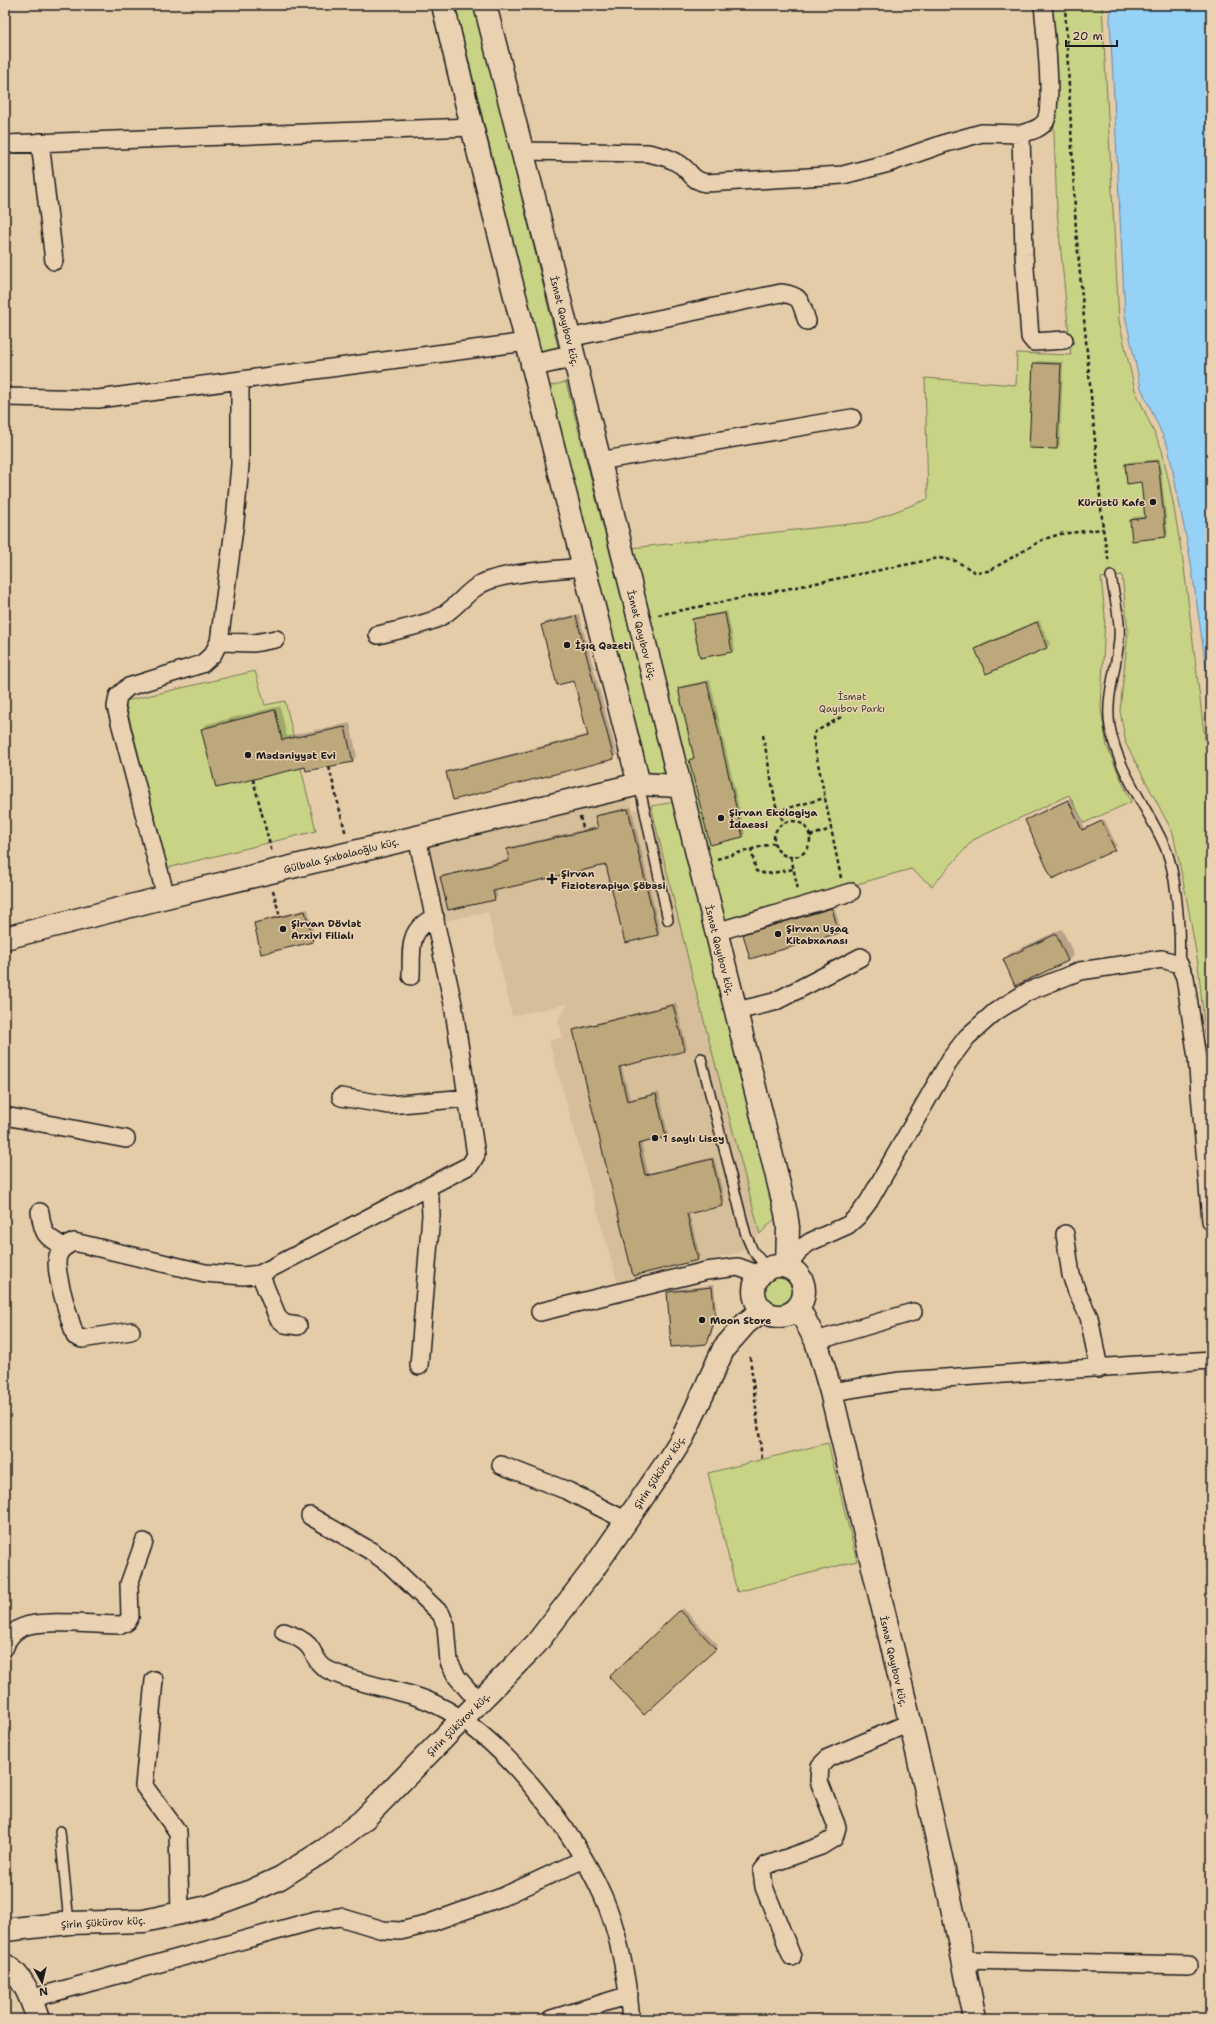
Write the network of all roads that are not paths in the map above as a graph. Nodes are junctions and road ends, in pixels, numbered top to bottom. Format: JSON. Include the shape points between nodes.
{"nodes":[{"id":1,"x":443,"y":5,"type":"edge"},
{"id":2,"x":485,"y":5,"type":"edge"},
{"id":3,"x":1043,"y":5,"type":"edge"},
{"id":4,"x":472,"y":127,"type":"junction"},
{"id":5,"x":1021,"y":134,"type":"junction"},
{"id":6,"x":40,"y":142,"type":"junction"},
{"id":7,"x":5,"y":144,"type":"edge"},
{"id":8,"x":522,"y":151,"type":"junction"},
{"id":9,"x":54,"y":261,"type":"dead end"},
{"id":10,"x":808,"y":321,"type":"dead end"},
{"id":11,"x":1064,"y":340,"type":"dead end"},
{"id":12,"x":526,"y":342,"type":"junction"},
{"id":13,"x":571,"y":347,"type":"junction"},
{"id":14,"x":532,"y":365,"type":"junction"},
{"id":15,"x":240,"y":380,"type":"junction"},
{"id":16,"x":5,"y":397,"type":"edge"},
{"id":17,"x":852,"y":418,"type":"dead end"},
{"id":18,"x":599,"y":461,"type":"junction"},
{"id":19,"x":584,"y":567,"type":"junction"},
{"id":20,"x":1111,"y":576,"type":"road end"},
{"id":21,"x":378,"y":635,"type":"dead end"},
{"id":22,"x":276,"y":639,"type":"dead end"},
{"id":23,"x":219,"y":642,"type":"junction"},
{"id":24,"x":639,"y":784,"type":"junction"},
{"id":25,"x":679,"y":786,"type":"junction"},
{"id":26,"x":417,"y":837,"type":"junction"},
{"id":27,"x":848,"y":893,"type":"road end"},
{"id":28,"x":166,"y":897,"type":"junction"},
{"id":29,"x":435,"y":917,"type":"junction"},
{"id":30,"x":668,"y":920,"type":"dead end"},
{"id":31,"x":716,"y":932,"type":"junction"},
{"id":32,"x":5,"y":938,"type":"edge"},
{"id":33,"x":861,"y":957,"type":"dead end"},
{"id":34,"x":1179,"y":964,"type":"junction"},
{"id":35,"x":411,"y":976,"type":"dead end"},
{"id":36,"x":736,"y":1011,"type":"junction"},
{"id":37,"x":701,"y":1058,"type":"dead end"},
{"id":38,"x":341,"y":1097,"type":"dead end"},
{"id":39,"x":467,"y":1098,"type":"junction"},
{"id":40,"x":5,"y":1116,"type":"edge"},
{"id":41,"x":126,"y":1139,"type":"dead end"},
{"id":42,"x":426,"y":1188,"type":"junction"},
{"id":43,"x":40,"y":1212,"type":"dead end"},
{"id":44,"x":1211,"y":1221,"type":"edge"},
{"id":45,"x":1065,"y":1234,"type":"dead end"},
{"id":46,"x":64,"y":1247,"type":"junction"},
{"id":47,"x":771,"y":1270,"type":"junction"},
{"id":48,"x":260,"y":1274,"type":"junction"},
{"id":49,"x":798,"y":1307,"type":"junction"},
{"id":50,"x":763,"y":1310,"type":"junction"},
{"id":51,"x":540,"y":1312,"type":"dead end"},
{"id":52,"x":913,"y":1312,"type":"dead end"},
{"id":53,"x":298,"y":1326,"type":"dead end"},
{"id":54,"x":131,"y":1331,"type":"dead end"},
{"id":55,"x":816,"y":1341,"type":"junction"},
{"id":56,"x":1211,"y":1360,"type":"edge"},
{"id":57,"x":419,"y":1366,"type":"dead end"},
{"id":58,"x":1099,"y":1369,"type":"junction"},
{"id":59,"x":831,"y":1392,"type":"junction"},
{"id":60,"x":501,"y":1465,"type":"dead end"},
{"id":61,"x":310,"y":1516,"type":"dead end"},
{"id":62,"x":627,"y":1521,"type":"junction"},
{"id":63,"x":144,"y":1542,"type":"dead end"},
{"id":64,"x":284,"y":1632,"type":"dead end"},
{"id":65,"x":5,"y":1647,"type":"edge"},
{"id":66,"x":154,"y":1680,"type":"dead end"},
{"id":67,"x":482,"y":1700,"type":"junction"},
{"id":68,"x":461,"y":1720,"type":"junction"},
{"id":69,"x":909,"y":1723,"type":"junction"},
{"id":70,"x":60,"y":1831,"type":"dead end"},
{"id":71,"x":584,"y":1859,"type":"junction"},
{"id":72,"x":180,"y":1914,"type":"junction"},
{"id":73,"x":69,"y":1923,"type":"junction"},
{"id":74,"x":5,"y":1930,"type":"edge"},
{"id":75,"x":792,"y":1957,"type":"dead end"},
{"id":76,"x":963,"y":1960,"type":"junction"},
{"id":77,"x":5,"y":1965,"type":"edge"},
{"id":78,"x":1189,"y":1965,"type":"dead end"},
{"id":79,"x":629,"y":1995,"type":"junction"},
{"id":80,"x":30,"y":1999,"type":"junction"},
{"id":81,"x":38,"y":2019,"type":"edge"},
{"id":82,"x":551,"y":2019,"type":"edge"},
{"id":83,"x":631,"y":2019,"type":"edge"},
{"id":84,"x":975,"y":2019,"type":"edge"}],
"edges":[{"from":1,"to":4,"type":"street"},
{"from":2,"to":8,"type":"street","name":"İsmət Qayıbov küç."},
{"from":3,"to":5,"type":"street","via":[[1049,103],[1046,121],[1038,128]]},
{"from":4,"to":6,"type":"street"},
{"from":4,"to":12,"type":"street"},
{"from":5,"to":8,"type":"street","via":[[982,133],[844,175],[706,183],[694,180],[682,166],[668,157],[648,153]]},
{"from":5,"to":11,"type":"street","via":[[1024,254],[1030,337],[1034,342]]},
{"from":6,"to":7,"type":"street"},
{"from":6,"to":9,"type":"street"},
{"from":8,"to":13,"type":"street","name":"İsmət Qayıbov küç."},
{"from":10,"to":13,"type":"street","via":[[799,299],[794,295],[781,294]]},
{"from":12,"to":14,"type":"street"},
{"from":12,"to":15,"type":"street"},
{"from":13,"to":14,"type":"street"},
{"from":13,"to":18,"type":"street","name":"İsmət Qayıbov küç."},
{"from":14,"to":19,"type":"street"},
{"from":15,"to":16,"type":"street","via":[[98,399]]},
{"from":15,"to":23,"type":"street","via":[[240,465]]},
{"from":17,"to":18,"type":"street"},
{"from":18,"to":25,"type":"street","name":"İsmət Qayıbov küç."},
{"from":19,"to":21,"type":"street","via":[[490,580],[475,586],[452,610],[440,618]]},
{"from":19,"to":24,"type":"street"},
{"from":20,"to":34,"type":"lane","via":[[1119,639],[1109,703],[1110,726],[1125,774],[1166,848],[1179,921]]},
{"from":22,"to":23,"type":"street","via":[[254,643]]},
{"from":23,"to":28,"type":"street","via":[[214,654],[202,664],[128,687],[118,696],[116,707]]},
{"from":24,"to":25,"type":"street","name":"Gülbala Şıxbalaoğlu küç."},
{"from":24,"to":26,"type":"street","name":"Gülbala Şıxbalaoğlu küç."},
{"from":24,"to":30,"type":"lane"},
{"from":25,"to":31,"type":"street","name":"İsmət Qayıbov küç."},
{"from":26,"to":28,"type":"street","name":"Gülbala Şıxbalaoğlu küç."},
{"from":26,"to":29,"type":"street"},
{"from":27,"to":31,"type":"street"},
{"from":28,"to":32,"type":"street","name":"Gülbala Şıxbalaoğlu küç."},
{"from":29,"to":35,"type":"street","via":[[423,922],[417,929],[412,943]]},
{"from":29,"to":39,"type":"street","via":[[453,1004]]},
{"from":31,"to":36,"type":"street","name":"İsmət Qayıbov küç."},
{"from":33,"to":36,"type":"street","via":[[774,1002]]},
{"from":34,"to":44,"type":"street","via":[[1186,977],[1196,1044]]},
{"from":34,"to":47,"type":"street","via":[[1162,959],[1080,971],[1028,992],[995,1012],[967,1037],[951,1058],[870,1201],[858,1216],[848,1225],[810,1242]]},
{"from":36,"to":47,"type":"street","name":"İsmət Qayıbov küç.","via":[[788,1227]]},
{"from":37,"to":47,"type":"lane","via":[[746,1235],[752,1251]]},
{"from":38,"to":39,"type":"street","via":[[389,1105]]},
{"from":39,"to":42,"type":"street","via":[[476,1155],[470,1165]]},
{"from":40,"to":41,"type":"street"},
{"from":42,"to":48,"type":"street"},
{"from":42,"to":57,"type":"street","via":[[431,1215]]},
{"from":43,"to":46,"type":"street","via":[[42,1229],[46,1236]]},
{"from":45,"to":58,"type":"street","via":[[1072,1275],[1089,1317]]},
{"from":46,"to":48,"type":"street","via":[[74,1242],[205,1273],[243,1276]]},
{"from":46,"to":54,"type":"street","via":[[58,1256],[57,1271],[75,1336],[82,1339]]},
{"from":47,"to":49,"type":"street","via":[[798,1275],[804,1289]]},
{"from":47,"to":50,"type":"street","via":[[755,1283],[754,1293]]},
{"from":47,"to":51,"type":"street","via":[[738,1267],[706,1271]]},
{"from":48,"to":53,"type":"street","via":[[278,1318],[284,1324]]},
{"from":49,"to":50,"type":"street","via":[[791,1313],[781,1316]]},
{"from":49,"to":55,"type":"street","name":"İsmət Qayıbov küç."},
{"from":50,"to":62,"type":"street","name":"Şirin Şükürov küç.","via":[[746,1323],[724,1348],[683,1437]]},
{"from":52,"to":55,"type":"street"},
{"from":55,"to":59,"type":"street","name":"İsmət Qayıbov küç."},
{"from":56,"to":58,"type":"street"},
{"from":58,"to":59,"type":"street","via":[[900,1382]]},
{"from":59,"to":69,"type":"street","name":"İsmət Qayıbov küç."},
{"from":60,"to":62,"type":"street","via":[[568,1491]]},
{"from":61,"to":67,"type":"street","via":[[388,1563],[441,1614],[446,1626],[449,1662],[469,1691]]},
{"from":62,"to":67,"type":"street","name":"Şirin Şükürov küç.","via":[[536,1644]]},
{"from":63,"to":65,"type":"street","via":[[129,1584],[130,1617],[127,1622],[121,1625],[51,1623],[24,1627],[13,1633]]},
{"from":64,"to":68,"type":"street","via":[[301,1639],[309,1646],[315,1660],[326,1669],[344,1677],[417,1696]]},
{"from":66,"to":72,"type":"street","via":[[144,1786],[178,1832]]},
{"from":67,"to":68,"type":"street","name":"Şirin Şükürov küç."},
{"from":68,"to":71,"type":"street","via":[[482,1736],[522,1775],[548,1805]]},
{"from":68,"to":72,"type":"street","name":"Şirin Şükürov küç.","via":[[362,1822],[326,1848],[280,1878],[250,1892]]},
{"from":69,"to":75,"type":"street","via":[[828,1758],[820,1766],[819,1781],[837,1827],[834,1838],[821,1846],[768,1865],[762,1872],[764,1887]]},
{"from":69,"to":76,"type":"street","name":"İsmət Qayıbov küç."},
{"from":70,"to":73,"type":"lane"},
{"from":71,"to":79,"type":"street","via":[[603,1897],[616,1936]]},
{"from":71,"to":80,"type":"street","via":[[502,1897],[421,1926],[400,1931],[383,1930],[340,1917],[316,1920]]},
{"from":72,"to":73,"type":"street","name":"Şirin Şükürov küç.","via":[[144,1921]]},
{"from":73,"to":74,"type":"street","name":"Şirin Şükürov küç."},
{"from":76,"to":78,"type":"street"},
{"from":76,"to":84,"type":"street","name":"İsmət Qayıbov küç."},
{"from":77,"to":80,"type":"street","via":[[19,1978]]},
{"from":79,"to":82,"type":"street"},
{"from":79,"to":83,"type":"street"},
{"from":80,"to":81,"type":"street"}]}
